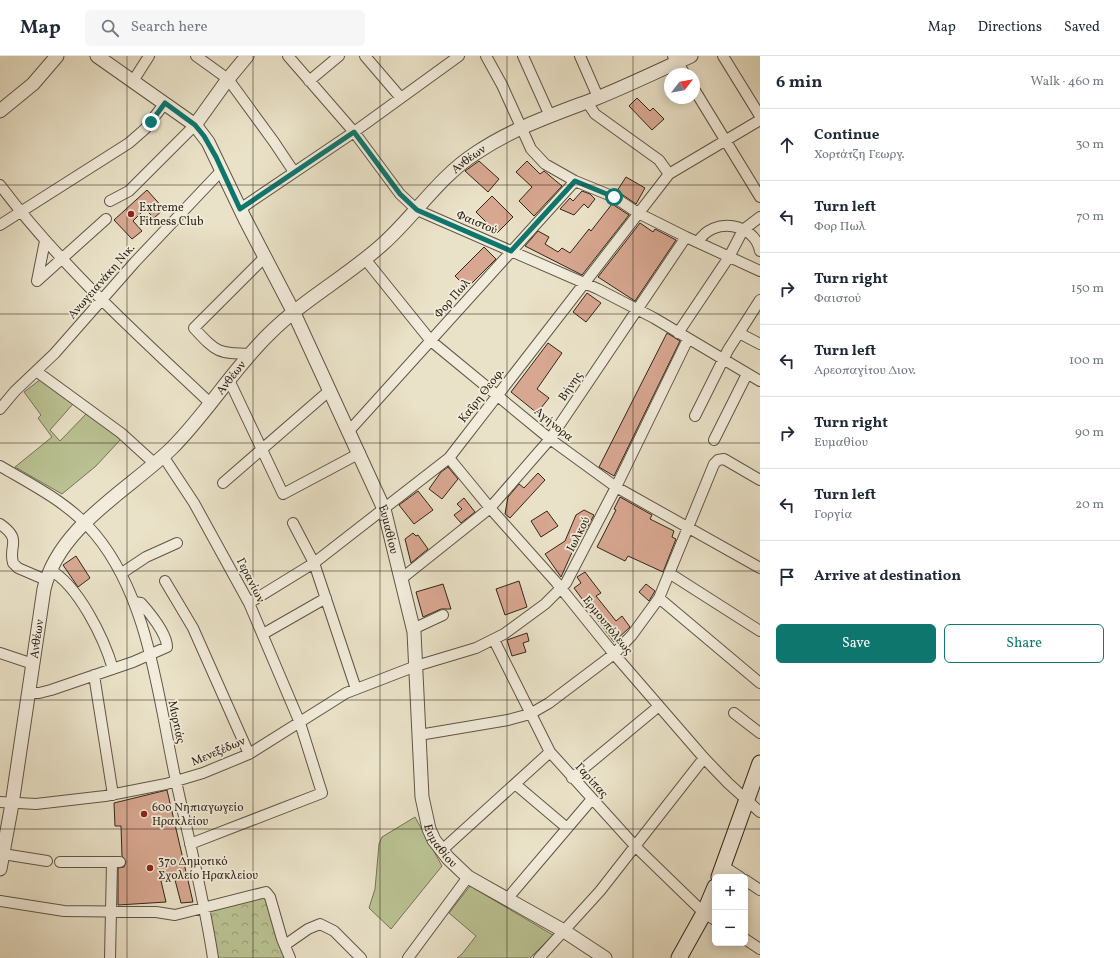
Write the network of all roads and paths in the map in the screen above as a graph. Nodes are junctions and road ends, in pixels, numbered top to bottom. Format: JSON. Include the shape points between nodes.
{"nodes":[{"id":1,"x":57,"y":56,"type":"edge"},
{"id":2,"x":97,"y":56,"type":"edge"},
{"id":3,"x":149,"y":56,"type":"edge"},
{"id":4,"x":196,"y":56,"type":"edge"},
{"id":5,"x":247,"y":56,"type":"edge"},
{"id":6,"x":288,"y":56,"type":"edge"},
{"id":7,"x":339,"y":56,"type":"edge"},
{"id":8,"x":365,"y":56,"type":"edge"},
{"id":9,"x":459,"y":56,"type":"edge"},
{"id":10,"x":486,"y":56,"type":"edge"},
{"id":11,"x":523,"y":56,"type":"edge"},
{"id":12,"x":580,"y":56,"type":"edge"},
{"id":13,"x":691,"y":56,"type":"edge"},
{"id":14,"x":723,"y":56,"type":"edge"},
{"id":15,"x":675,"y":59,"type":"edge"},
{"id":16,"x":680,"y":68,"type":"edge"},
{"id":17,"x":228,"y":79,"type":"junction"},
{"id":18,"x":133,"y":80,"type":"junction"},
{"id":19,"x":309,"y":80,"type":"junction"},
{"id":20,"x":401,"y":98,"type":"junction"},
{"id":21,"x":592,"y":99,"type":"junction"},
{"id":22,"x":700,"y":99,"type":"edge"},
{"id":23,"x":165,"y":103,"type":"junction"},
{"id":24,"x":0,"y":111,"type":"edge"},
{"id":25,"x":550,"y":116,"type":"junction"},
{"id":26,"x":760,"y":116,"type":"edge"},
{"id":27,"x":760,"y":120,"type":"edge"},
{"id":28,"x":195,"y":125,"type":"junction"},
{"id":29,"x":522,"y":128,"type":"junction"},
{"id":30,"x":354,"y":132,"type":"junction"},
{"id":31,"x":726,"y":141,"type":"junction"},
{"id":32,"x":222,"y":170,"type":"junction"},
{"id":33,"x":294,"y":172,"type":"junction"},
{"id":34,"x":669,"y":174,"type":"junction"},
{"id":35,"x":575,"y":181,"type":"junction"},
{"id":36,"x":0,"y":185,"type":"edge"},
{"id":37,"x":760,"y":197,"type":"edge"},
{"id":38,"x":110,"y":201,"type":"dead end"},
{"id":39,"x":240,"y":209,"type":"junction"},
{"id":40,"x":417,"y":210,"type":"junction"},
{"id":41,"x":20,"y":212,"type":"junction"},
{"id":42,"x":638,"y":212,"type":"junction"},
{"id":43,"x":760,"y":217,"type":"edge"},
{"id":44,"x":106,"y":219,"type":"dead end"},
{"id":45,"x":0,"y":225,"type":"edge"},
{"id":46,"x":743,"y":230,"type":"junction"},
{"id":47,"x":686,"y":237,"type":"junction"},
{"id":48,"x":45,"y":241,"type":"junction"},
{"id":49,"x":698,"y":242,"type":"junction"},
{"id":50,"x":511,"y":251,"type":"junction"},
{"id":51,"x":760,"y":251,"type":"edge"},
{"id":52,"x":728,"y":256,"type":"junction"},
{"id":53,"x":265,"y":257,"type":"junction"},
{"id":54,"x":62,"y":259,"type":"junction"},
{"id":55,"x":365,"y":259,"type":"junction"},
{"id":56,"x":760,"y":271,"type":"edge"},
{"id":57,"x":585,"y":283,"type":"junction"},
{"id":58,"x":102,"y":299,"type":"junction"},
{"id":59,"x":760,"y":300,"type":"edge"},
{"id":60,"x":637,"y":309,"type":"junction"},
{"id":61,"x":293,"y":311,"type":"junction"},
{"id":62,"x":678,"y":333,"type":"junction"},
{"id":63,"x":739,"y":333,"type":"junction"},
{"id":64,"x":688,"y":339,"type":"junction"},
{"id":65,"x":431,"y":341,"type":"junction"},
{"id":66,"x":760,"y":344,"type":"edge"},
{"id":67,"x":251,"y":354,"type":"junction"},
{"id":68,"x":723,"y":360,"type":"junction"},
{"id":69,"x":36,"y":371,"type":"junction"},
{"id":70,"x":747,"y":374,"type":"junction"},
{"id":71,"x":230,"y":380,"type":"junction"},
{"id":72,"x":760,"y":381,"type":"edge"},
{"id":73,"x":330,"y":390,"type":"junction"},
{"id":74,"x":497,"y":395,"type":"junction"},
{"id":75,"x":210,"y":404,"type":"junction"},
{"id":76,"x":0,"y":409,"type":"edge"},
{"id":77,"x":695,"y":416,"type":"dead end"},
{"id":78,"x":349,"y":432,"type":"junction"},
{"id":79,"x":550,"y":439,"type":"junction"},
{"id":80,"x":714,"y":440,"type":"dead end"},
{"id":81,"x":261,"y":448,"type":"junction"},
{"id":82,"x":360,"y":453,"type":"junction"},
{"id":83,"x":449,"y":458,"type":"junction"},
{"id":84,"x":158,"y":460,"type":"junction"},
{"id":85,"x":0,"y":466,"type":"edge"},
{"id":86,"x":760,"y":480,"type":"edge"},
{"id":87,"x":223,"y":483,"type":"dead end"},
{"id":88,"x":616,"y":487,"type":"junction"},
{"id":89,"x":384,"y":508,"type":"junction"},
{"id":90,"x":490,"y":508,"type":"junction"},
{"id":91,"x":86,"y":523,"type":"junction"},
{"id":92,"x":293,"y":523,"type":"dead end"},
{"id":93,"x":0,"y":524,"type":"edge"},
{"id":94,"x":688,"y":528,"type":"junction"},
{"id":95,"x":177,"y":543,"type":"dead end"},
{"id":96,"x":314,"y":563,"type":"junction"},
{"id":97,"x":760,"y":568,"type":"edge"},
{"id":98,"x":122,"y":573,"type":"junction"},
{"id":99,"x":669,"y":573,"type":"junction"},
{"id":100,"x":48,"y":575,"type":"junction"},
{"id":101,"x":401,"y":579,"type":"junction"},
{"id":102,"x":165,"y":581,"type":"dead end"},
{"id":103,"x":562,"y":589,"type":"junction"},
{"id":104,"x":326,"y":598,"type":"junction"},
{"id":105,"x":659,"y":598,"type":"junction"},
{"id":106,"x":134,"y":602,"type":"junction"},
{"id":107,"x":249,"y":603,"type":"junction"},
{"id":108,"x":443,"y":615,"type":"dead end"},
{"id":109,"x":413,"y":629,"type":"junction"},
{"id":110,"x":760,"y":631,"type":"edge"},
{"id":111,"x":263,"y":634,"type":"junction"},
{"id":112,"x":494,"y":640,"type":"junction"},
{"id":113,"x":0,"y":653,"type":"edge"},
{"id":114,"x":614,"y":654,"type":"junction"},
{"id":115,"x":149,"y":655,"type":"junction"},
{"id":116,"x":33,"y":664,"type":"junction"},
{"id":117,"x":416,"y":666,"type":"junction"},
{"id":118,"x":113,"y":668,"type":"junction"},
{"id":119,"x":94,"y":675,"type":"junction"},
{"id":120,"x":760,"y":683,"type":"edge"},
{"id":121,"x":356,"y":689,"type":"junction"},
{"id":122,"x":29,"y":693,"type":"junction"},
{"id":123,"x":659,"y":706,"type":"junction"},
{"id":124,"x":734,"y":713,"type":"dead end"},
{"id":125,"x":530,"y":714,"type":"junction"},
{"id":126,"x":300,"y":723,"type":"junction"},
{"id":127,"x":760,"y":733,"type":"edge"},
{"id":128,"x":419,"y":735,"type":"junction"},
{"id":129,"x":550,"y":752,"type":"junction"},
{"id":130,"x":249,"y":754,"type":"junction"},
{"id":131,"x":704,"y":758,"type":"junction"},
{"id":132,"x":760,"y":763,"type":"edge"},
{"id":133,"x":572,"y":778,"type":"junction"},
{"id":134,"x":176,"y":781,"type":"junction"},
{"id":135,"x":515,"y":784,"type":"junction"},
{"id":136,"x":113,"y":795,"type":"junction"},
{"id":137,"x":592,"y":799,"type":"junction"},
{"id":138,"x":6,"y":803,"type":"edge"},
{"id":139,"x":749,"y":803,"type":"junction"},
{"id":140,"x":760,"y":812,"type":"edge"},
{"id":141,"x":567,"y":828,"type":"junction"},
{"id":142,"x":190,"y":844,"type":"junction"},
{"id":143,"x":636,"y":847,"type":"junction"},
{"id":144,"x":441,"y":851,"type":"junction"},
{"id":145,"x":47,"y":861,"type":"dead end"},
{"id":146,"x":60,"y":862,"type":"dead end"},
{"id":147,"x":1,"y":864,"type":"edge"},
{"id":148,"x":721,"y":871,"type":"edge"},
{"id":149,"x":468,"y":876,"type":"junction"},
{"id":150,"x":748,"y":882,"type":"edge"},
{"id":151,"x":760,"y":890,"type":"edge"},
{"id":152,"x":507,"y":899,"type":"junction"},
{"id":153,"x":0,"y":901,"type":"edge"},
{"id":154,"x":712,"y":904,"type":"edge"},
{"id":155,"x":204,"y":907,"type":"junction"},
{"id":156,"x":111,"y":912,"type":"junction"},
{"id":157,"x":710,"y":916,"type":"edge"},
{"id":158,"x":564,"y":931,"type":"junction"},
{"id":159,"x":748,"y":941,"type":"edge"},
{"id":160,"x":285,"y":945,"type":"junction"},
{"id":161,"x":760,"y":949,"type":"edge"},
{"id":162,"x":684,"y":956,"type":"edge"},
{"id":163,"x":110,"y":958,"type":"edge"},
{"id":164,"x":213,"y":958,"type":"edge"},
{"id":165,"x":290,"y":958,"type":"edge"},
{"id":166,"x":361,"y":958,"type":"edge"},
{"id":167,"x":408,"y":958,"type":"edge"},
{"id":168,"x":539,"y":958,"type":"edge"},
{"id":169,"x":605,"y":958,"type":"edge"}],
"edges":[{"from":1,"to":24,"type":"street","via":[[33,84]]},
{"from":2,"to":18,"type":"street","name":"Ευμαθίου"},
{"from":3,"to":18,"type":"street"},
{"from":4,"to":17,"type":"street"},
{"from":5,"to":17,"type":"street"},
{"from":6,"to":19,"type":"street","name":"Φαιστού"},
{"from":7,"to":19,"type":"street"},
{"from":8,"to":20,"type":"street"},
{"from":9,"to":20,"type":"street"},
{"from":10,"to":29,"type":"street"},
{"from":11,"to":25,"type":"street"},
{"from":12,"to":21,"type":"street"},
{"from":13,"to":15,"type":"street","name":"Ανθέων"},
{"from":14,"to":26,"type":"street"},
{"from":15,"to":16,"type":"street"},
{"from":15,"to":21,"type":"street","name":"Ανθέων"},
{"from":17,"to":28,"type":"street"},
{"from":17,"to":33,"type":"street"},
{"from":18,"to":23,"type":"street","name":"Ευμαθίου"},
{"from":19,"to":30,"type":"street","name":"Φαιστού"},
{"from":20,"to":30,"type":"street"},
{"from":21,"to":25,"type":"street","name":"Ανθέων"},
{"from":21,"to":34,"type":"street","via":[[595,114],[659,160]]},
{"from":22,"to":31,"type":"street"},
{"from":23,"to":28,"type":"street","name":"Ευμαθίου"},
{"from":23,"to":41,"type":"street","via":[[145,129],[129,142]]},
{"from":25,"to":29,"type":"street","name":"Ανθέων"},
{"from":27,"to":31,"type":"street"},
{"from":28,"to":32,"type":"street","name":"Ευμαθίου","via":[[208,142]]},
{"from":28,"to":38,"type":"street","via":[[129,191]]},
{"from":29,"to":35,"type":"street","via":[[537,157]]},
{"from":29,"to":40,"type":"street","name":"Ανθέων","via":[[474,154]]},
{"from":30,"to":33,"type":"street"},
{"from":30,"to":40,"type":"street","name":"Φαιστού","via":[[400,194]]},
{"from":31,"to":34,"type":"street"},
{"from":31,"to":37,"type":"street"},
{"from":32,"to":39,"type":"street","name":"Ευμαθίου"},
{"from":32,"to":58,"type":"street","name":"Ανωγειανάκη Νικ."},
{"from":33,"to":39,"type":"street"},
{"from":34,"to":42,"type":"street","name":"Καΐρη Θεοφ."},
{"from":35,"to":42,"type":"street","via":[[614,197]]},
{"from":35,"to":50,"type":"street","name":"Φορ Πωλ"},
{"from":36,"to":41,"type":"street"},
{"from":39,"to":53,"type":"street","name":"Ευμαθίου"},
{"from":40,"to":50,"type":"street","name":"Φαιστού"},
{"from":40,"to":55,"type":"street","name":"Ανθέων","via":[[386,242]]},
{"from":41,"to":45,"type":"street"},
{"from":41,"to":48,"type":"street"},
{"from":42,"to":47,"type":"street"},
{"from":42,"to":57,"type":"street","name":"Καΐρη Θεοφ."},
{"from":43,"to":46,"type":"street"},
{"from":44,"to":54,"type":"street"},
{"from":46,"to":49,"type":"street","via":[[725,225],[715,227]]},
{"from":46,"to":51,"type":"street","via":[[755,239]]},
{"from":46,"to":52,"type":"street"},
{"from":47,"to":49,"type":"street"},
{"from":47,"to":60,"type":"street","name":"Βήνης"},
{"from":48,"to":54,"type":"street"},
{"from":48,"to":54,"type":"street","via":[[37,281]]},
{"from":49,"to":52,"type":"street"},
{"from":50,"to":57,"type":"street","name":"Φαιστού"},
{"from":50,"to":65,"type":"street","name":"Φορ Πωλ"},
{"from":52,"to":56,"type":"street"},
{"from":52,"to":62,"type":"street"},
{"from":53,"to":61,"type":"street","name":"Ευμαθίου"},
{"from":53,"to":67,"type":"street","via":[[194,328],[211,347],[225,353]]},
{"from":54,"to":58,"type":"street"},
{"from":55,"to":61,"type":"street","name":"Ανθέων"},
{"from":55,"to":65,"type":"street","name":"Αγήνορα"},
{"from":57,"to":60,"type":"street","name":"Φαιστού"},
{"from":57,"to":74,"type":"street","name":"Καΐρη Θεοφ."},
{"from":58,"to":69,"type":"street","name":"Ανωγειανάκη Νικ."},
{"from":58,"to":75,"type":"street"},
{"from":59,"to":63,"type":"street"},
{"from":60,"to":62,"type":"street","name":"Φαιστού"},
{"from":60,"to":79,"type":"street","name":"Βήνης"},
{"from":61,"to":67,"type":"street","name":"Ανθέων"},
{"from":61,"to":73,"type":"street","name":"Ευμαθίου"},
{"from":62,"to":64,"type":"street","name":"Φαιστού"},
{"from":63,"to":66,"type":"street"},
{"from":63,"to":68,"type":"street"},
{"from":64,"to":68,"type":"street","name":"Φαιστού"},
{"from":64,"to":88,"type":"street","name":"Ιωλκού"},
{"from":65,"to":74,"type":"street","name":"Αγήνορα"},
{"from":65,"to":78,"type":"street","name":"Φορ Πωλ"},
{"from":67,"to":71,"type":"street","name":"Ανθέων"},
{"from":68,"to":70,"type":"street","name":"Φαιστού"},
{"from":68,"to":77,"type":"street"},
{"from":69,"to":76,"type":"street","name":"Ανωγειανάκη Νικ."},
{"from":69,"to":84,"type":"street","name":"Γερανίων"},
{"from":70,"to":72,"type":"street","name":"Φαιστού"},
{"from":70,"to":80,"type":"street"},
{"from":71,"to":75,"type":"street","name":"Ανθέων"},
{"from":71,"to":81,"type":"street"},
{"from":73,"to":78,"type":"street","name":"Ευμαθίου"},
{"from":73,"to":81,"type":"street"},
{"from":74,"to":79,"type":"street","name":"Αγήνορα"},
{"from":74,"to":83,"type":"street","name":"Καΐρη Θεοφ."},
{"from":75,"to":84,"type":"street","name":"Ανθέων"},
{"from":78,"to":82,"type":"street","name":"Ευμαθίου"},
{"from":79,"to":88,"type":"street","name":"Αγήνορα"},
{"from":79,"to":90,"type":"street","name":"Βήνης"},
{"from":81,"to":82,"type":"street","via":[[283,494]]},
{"from":81,"to":87,"type":"street"},
{"from":82,"to":89,"type":"street","name":"Ευμαθίου"},
{"from":83,"to":89,"type":"street","name":"Καΐρη Θεοφ."},
{"from":83,"to":90,"type":"street","name":"Ερμουπόλεως"},
{"from":84,"to":91,"type":"street","name":"Ανθέων"},
{"from":84,"to":107,"type":"street","name":"Γερανίων","via":[[198,510]]},
{"from":85,"to":91,"type":"street","name":"Μυρτιάς","via":[[60,501]]},
{"from":86,"to":94,"type":"street","via":[[724,459],[718,460],[714,464]]},
{"from":88,"to":94,"type":"street","name":"Αγήνορα"},
{"from":88,"to":103,"type":"street","name":"Ιωλκού"},
{"from":89,"to":96,"type":"street","name":"Καΐρη Θεοφ."},
{"from":89,"to":101,"type":"street","name":"Ευμαθίου"},
{"from":90,"to":101,"type":"street","name":"Βήνης"},
{"from":90,"to":103,"type":"street","name":"Ερμουπόλεως"},
{"from":91,"to":98,"type":"street","name":"Μυρτιάς"},
{"from":91,"to":100,"type":"street","name":"Ανθέων","via":[[59,553]]},
{"from":92,"to":96,"type":"street"},
{"from":93,"to":100,"type":"street","via":[[14,540],[13,563],[18,568]]},
{"from":94,"to":97,"type":"street","name":"Αγήνορα"},
{"from":94,"to":99,"type":"street"},
{"from":95,"to":98,"type":"street","via":[[146,557]]},
{"from":96,"to":104,"type":"street"},
{"from":96,"to":107,"type":"street","name":"Καΐρη Θεοφ."},
{"from":98,"to":106,"type":"street","name":"Μυρτιάς"},
{"from":99,"to":105,"type":"street"},
{"from":99,"to":110,"type":"street"},
{"from":100,"to":116,"type":"street","name":"Ανθέων"},
{"from":100,"to":118,"type":"street","via":[[62,580],[90,616],[104,641]]},
{"from":101,"to":109,"type":"street","name":"Ευμαθίου"},
{"from":102,"to":130,"type":"street","via":[[193,628]]},
{"from":103,"to":112,"type":"street","name":"Ιωλκού"},
{"from":103,"to":114,"type":"street","name":"Ερμουπόλεως"},
{"from":104,"to":111,"type":"street"},
{"from":104,"to":121,"type":"street"},
{"from":105,"to":114,"type":"street","via":[[632,635]]},
{"from":105,"to":120,"type":"street"},
{"from":106,"to":115,"type":"street","name":"Μυρτιάς"},
{"from":106,"to":115,"type":"street","via":[[140,602],[144,606],[167,642],[167,647]]},
{"from":107,"to":111,"type":"street","name":"Γερανίων"},
{"from":108,"to":109,"type":"street"},
{"from":109,"to":117,"type":"street","name":"Ευμαθίου"},
{"from":111,"to":126,"type":"street","name":"Γερανίων"},
{"from":112,"to":117,"type":"street","name":"Ιωλκού","via":[[462,653]]},
{"from":112,"to":125,"type":"street","name":"Γαρίπας"},
{"from":113,"to":116,"type":"street"},
{"from":114,"to":123,"type":"street","name":"Ερμουπόλεως"},
{"from":114,"to":125,"type":"street"},
{"from":115,"to":118,"type":"street"},
{"from":115,"to":134,"type":"street","name":"Μυρτιάς"},
{"from":116,"to":122,"type":"street","name":"Ανθέων"},
{"from":117,"to":121,"type":"street","name":"Μενεξέδων"},
{"from":117,"to":128,"type":"street","name":"Ευμαθίου"},
{"from":118,"to":119,"type":"street"},
{"from":119,"to":122,"type":"street","via":[[44,692]]},
{"from":119,"to":136,"type":"street"},
{"from":121,"to":126,"type":"street","name":"Μενεξέδων"},
{"from":122,"to":138,"type":"street","name":"Ανθέων"},
{"from":123,"to":131,"type":"street","name":"Ερμουπόλεως"},
{"from":123,"to":133,"type":"street"},
{"from":124,"to":127,"type":"street"},
{"from":125,"to":128,"type":"street"},
{"from":125,"to":129,"type":"street","name":"Γαρίπας"},
{"from":126,"to":130,"type":"street","name":"Μενεξέδων"},
{"from":126,"to":142,"type":"street","name":"Γερανίων","via":[[322,793]]},
{"from":128,"to":144,"type":"street","name":"Ευμαθίου","via":[[423,807],[429,829]]},
{"from":129,"to":133,"type":"street","name":"Γαρίπας"},
{"from":129,"to":135,"type":"street"},
{"from":130,"to":134,"type":"street","name":"Μενεξέδων","via":[[215,769]]},
{"from":131,"to":139,"type":"street","name":"Ερμουπόλεως"},
{"from":131,"to":143,"type":"street"},
{"from":132,"to":139,"type":"main road"},
{"from":133,"to":137,"type":"street","name":"Γαρίπας"},
{"from":134,"to":136,"type":"street","name":"Μενεξέδων"},
{"from":134,"to":142,"type":"street","name":"Μυρτιάς"},
{"from":135,"to":141,"type":"street"},
{"from":135,"to":144,"type":"street"},
{"from":136,"to":138,"type":"street","name":"Μενεξέδων","via":[[42,803]]},
{"from":137,"to":141,"type":"street"},
{"from":137,"to":143,"type":"street","name":"Γαρίπας"},
{"from":138,"to":147,"type":"street","name":"Ανθέων"},
{"from":139,"to":140,"type":"street","name":"Ερμουπόλεως"},
{"from":139,"to":148,"type":"main road"},
{"from":141,"to":152,"type":"street"},
{"from":142,"to":155,"type":"street","name":"Μυρτιάς"},
{"from":143,"to":157,"type":"street","name":"Γαρίπας"},
{"from":143,"to":158,"type":"street"},
{"from":144,"to":149,"type":"street","name":"Ευμαθίου"},
{"from":145,"to":147,"type":"street"},
{"from":146,"to":156,"type":"street","via":[[116,863]]},
{"from":149,"to":152,"type":"street","name":"Ευμαθίου"},
{"from":149,"to":167,"type":"street"},
{"from":150,"to":151,"type":"street"},
{"from":152,"to":158,"type":"street","name":"Ευμαθίου"},
{"from":153,"to":156,"type":"street","via":[[64,911]]},
{"from":154,"to":157,"type":"main road"},
{"from":155,"to":156,"type":"street","via":[[175,915],[156,912]]},
{"from":155,"to":160,"type":"street","via":[[266,892],[271,900]]},
{"from":155,"to":164,"type":"street","name":"Μυρτιάς"},
{"from":156,"to":163,"type":"street"},
{"from":157,"to":162,"type":"main road"},
{"from":158,"to":168,"type":"street"},
{"from":158,"to":169,"type":"street","name":"Ευμαθίου"},
{"from":159,"to":161,"type":"street"},
{"from":160,"to":165,"type":"street"},
{"from":160,"to":166,"type":"street","via":[[312,926],[324,925],[334,931]]}]}
